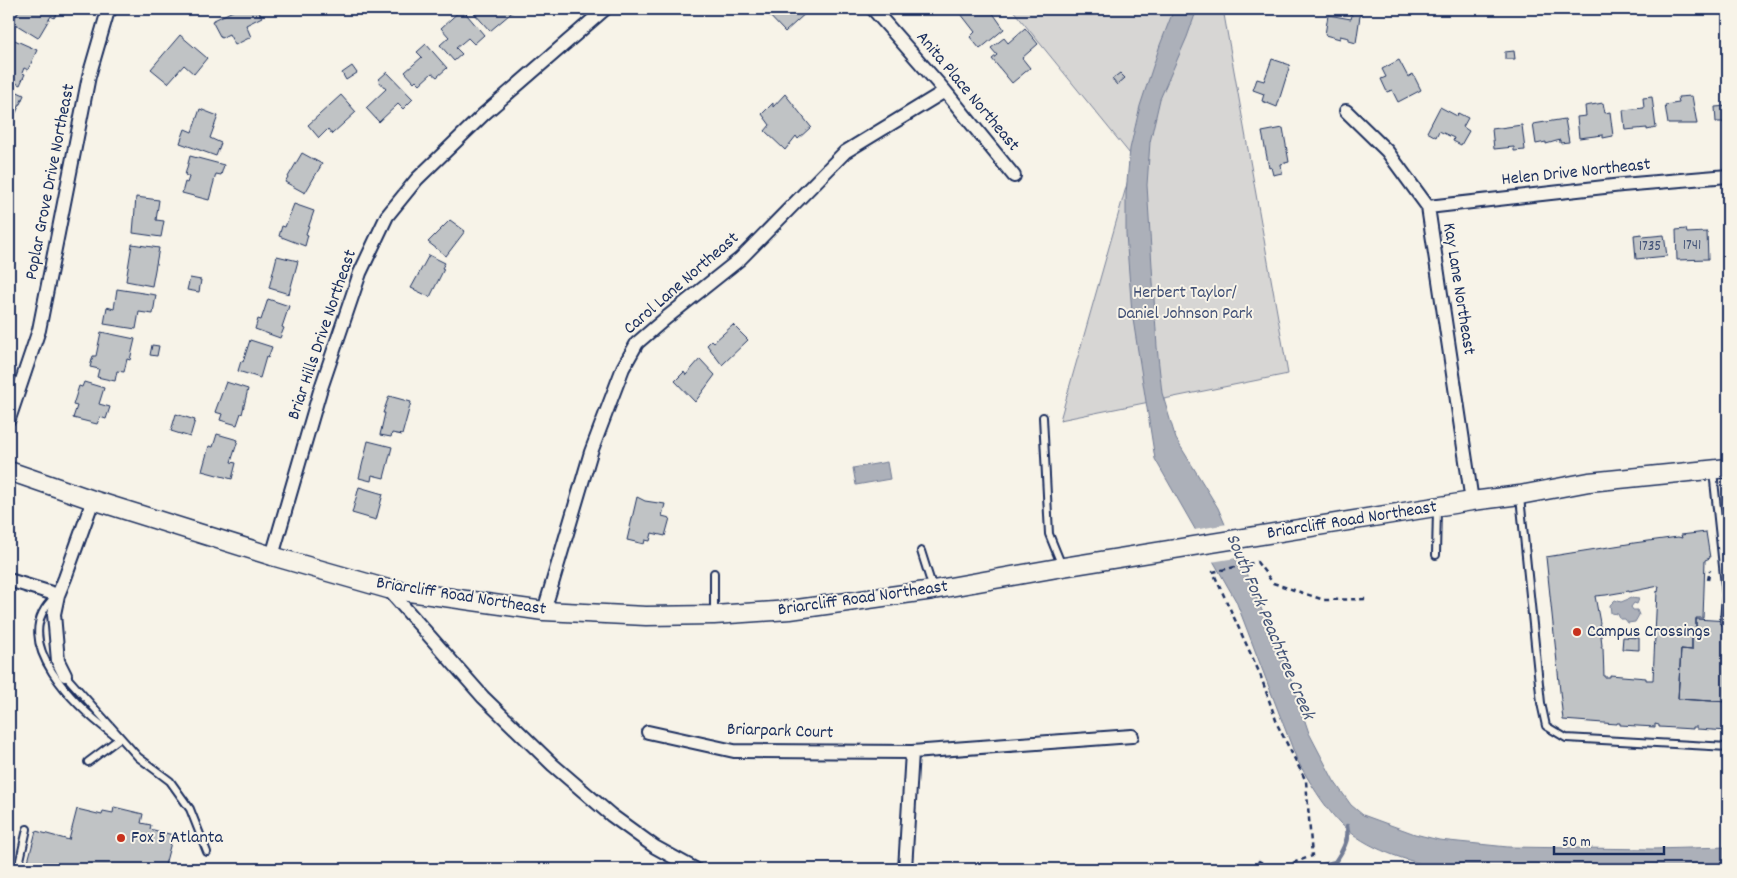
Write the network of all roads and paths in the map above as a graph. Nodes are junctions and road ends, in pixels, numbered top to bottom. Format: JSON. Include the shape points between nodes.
{"nodes":[{"id":1,"x":111,"y":9,"type":"edge"},
{"id":2,"x":606,"y":9,"type":"edge"},
{"id":3,"x":873,"y":9,"type":"edge"},
{"id":4,"x":944,"y":91,"type":"junction"},
{"id":5,"x":1346,"y":111,"type":"dead end"},
{"id":6,"x":1014,"y":176,"type":"dead end"},
{"id":7,"x":1728,"y":176,"type":"edge"},
{"id":8,"x":1428,"y":207,"type":"junction"},
{"id":9,"x":1043,"y":417,"type":"dead end"},
{"id":10,"x":9,"y":419,"type":"edge"},
{"id":11,"x":1721,"y":469,"type":"edge"},
{"id":12,"x":9,"y":471,"type":"edge"},
{"id":13,"x":1520,"y":496,"type":"junction"},
{"id":14,"x":92,"y":500,"type":"junction"},
{"id":15,"x":1472,"y":502,"type":"junction"},
{"id":16,"x":1436,"y":507,"type":"junction"},
{"id":17,"x":921,"y":551,"type":"dead end"},
{"id":18,"x":1436,"y":555,"type":"dead end"},
{"id":19,"x":272,"y":556,"type":"junction"},
{"id":20,"x":1062,"y":567,"type":"junction"},
{"id":21,"x":1710,"y":570,"type":"dead end"},
{"id":22,"x":714,"y":573,"type":"dead end"},
{"id":23,"x":9,"y":580,"type":"edge"},
{"id":24,"x":1708,"y":580,"type":"dead end"},
{"id":25,"x":388,"y":589,"type":"junction"},
{"id":26,"x":933,"y":590,"type":"junction"},
{"id":27,"x":58,"y":595,"type":"junction"},
{"id":28,"x":1367,"y":599,"type":"dead end"},
{"id":29,"x":544,"y":611,"type":"junction"},
{"id":30,"x":714,"y":615,"type":"junction"},
{"id":31,"x":1724,"y":621,"type":"dead end"},
{"id":32,"x":65,"y":675,"type":"joint"},
{"id":33,"x":648,"y":732,"type":"dead end"},
{"id":34,"x":1132,"y":736,"type":"dead end"},
{"id":35,"x":120,"y":738,"type":"junction"},
{"id":36,"x":1728,"y":747,"type":"edge"},
{"id":37,"x":912,"y":752,"type":"junction"},
{"id":38,"x":88,"y":762,"type":"dead end"},
{"id":39,"x":27,"y":829,"type":"dead end"},
{"id":40,"x":207,"y":852,"type":"dead end"},
{"id":41,"x":18,"y":869,"type":"edge"},
{"id":42,"x":695,"y":869,"type":"edge"},
{"id":43,"x":904,"y":869,"type":"edge"},
{"id":44,"x":1252,"y":869,"type":"edge"},
{"id":45,"x":1275,"y":869,"type":"edge"}],
"edges":[{"from":1,"to":10,"type":"street","name":"Poplar Grove Drive Northeast","via":[[90,76],[39,330]]},
{"from":2,"to":19,"type":"street","name":"Briar Hills Drive Northeast","via":[[484,114],[417,179],[387,216],[360,273],[320,391]]},
{"from":3,"to":4,"type":"street","name":"Anita Place Northeast"},
{"from":4,"to":6,"type":"street","name":"Anita Place Northeast"},
{"from":4,"to":29,"type":"street","name":"Carol Lane Northeast","via":[[845,152],[740,259],[638,343],[623,368],[591,452]]},
{"from":5,"to":8,"type":"street","name":"Kay Lane Northeast","via":[[1388,151]]},
{"from":7,"to":8,"type":"street","name":"Helen Drive Northeast"},
{"from":8,"to":15,"type":"street","name":"Kay Lane Northeast"},
{"from":9,"to":20,"type":"lane","via":[[1049,534]]},
{"from":11,"to":13,"type":"main road","name":"Briarcliff Road Northeast","via":[[1589,482]]},
{"from":11,"to":31,"type":"lane","via":[[1726,595]]},
{"from":12,"to":14,"type":"main road","name":"Briarcliff Road Northeast"},
{"from":13,"to":15,"type":"main road","name":"Briarcliff Road Northeast"},
{"from":13,"to":36,"type":"lane","via":[[1546,726],[1566,738]]},
{"from":14,"to":19,"type":"main road","name":"Briarcliff Road Northeast"},
{"from":14,"to":27,"type":"street"},
{"from":15,"to":16,"type":"main road","name":"Briarcliff Road Northeast"},
{"from":16,"to":18,"type":"lane"},
{"from":16,"to":20,"type":"main road","name":"Briarcliff Road Northeast"},
{"from":17,"to":26,"type":"lane"},
{"from":19,"to":25,"type":"main road","name":"Briarcliff Road Northeast"},
{"from":20,"to":26,"type":"main road","name":"Briarcliff Road Northeast"},
{"from":21,"to":24,"type":"path"},
{"from":22,"to":30,"type":"lane"},
{"from":23,"to":27,"type":"street"},
{"from":25,"to":29,"type":"main road","name":"Briarcliff Road Northeast"},
{"from":25,"to":42,"type":"street","via":[[483,697],[553,765],[611,815],[656,847]]},
{"from":26,"to":30,"type":"main road","name":"Briarcliff Road Northeast","via":[[790,610]]},
{"from":27,"to":32,"type":"street","via":[[54,614],[58,661]]},
{"from":27,"to":35,"type":"lane","via":[[41,614],[38,632],[43,655],[64,690]]},
{"from":28,"to":45,"type":"path","via":[[1324,600],[1273,582],[1257,562],[1212,572],[1260,674],[1278,726],[1306,782],[1312,856]]},
{"from":29,"to":30,"type":"main road","name":"Briarcliff Road Northeast","via":[[646,616]]},
{"from":32,"to":35,"type":"lane"},
{"from":33,"to":37,"type":"street","name":"Briarpark Court","via":[[734,751]]},
{"from":34,"to":37,"type":"street","name":"Briarpark Court"},
{"from":35,"to":38,"type":"lane"},
{"from":35,"to":40,"type":"lane","via":[[138,757],[170,781],[190,808]]},
{"from":37,"to":43,"type":"street"},
{"from":39,"to":41,"type":"lane"},
{"from":44,"to":45,"type":"path","via":[[1259,861]]}]}
